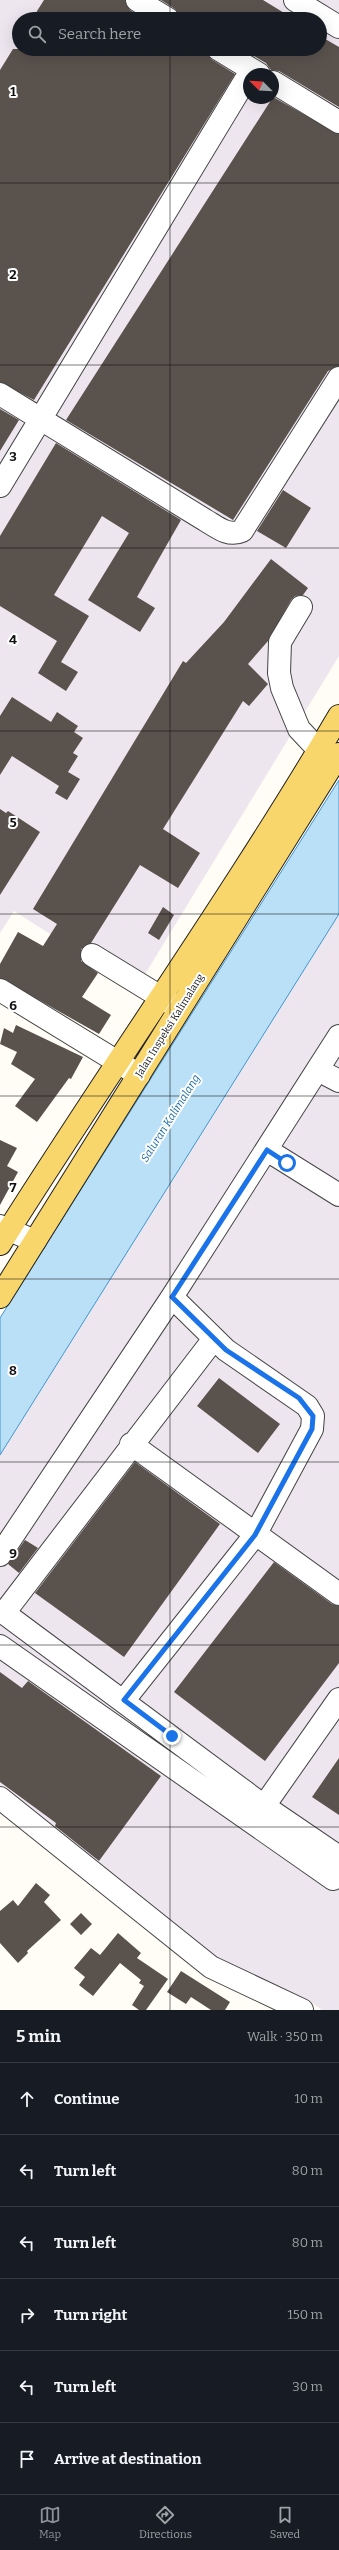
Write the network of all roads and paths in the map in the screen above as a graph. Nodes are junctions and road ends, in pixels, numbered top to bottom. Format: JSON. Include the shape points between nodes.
{"nodes":[{"id":1,"x":137,"y":0,"type":"edge"},
{"id":2,"x":295,"y":0,"type":"edge"},
{"id":3,"x":157,"y":12,"type":"edge"},
{"id":4,"x":315,"y":12,"type":"edge"},
{"id":5,"x":327,"y":20,"type":"edge"},
{"id":6,"x":339,"y":27,"type":"edge"},
{"id":7,"x":228,"y":56,"type":"edge"},
{"id":8,"x":245,"y":68,"type":"edge"},
{"id":9,"x":279,"y":86,"type":"edge"},
{"id":10,"x":243,"y":88,"type":"edge"},
{"id":11,"x":339,"y":122,"type":"edge"},
{"id":12,"x":339,"y":378,"type":"edge"},
{"id":13,"x":0,"y":394,"type":"edge"},
{"id":14,"x":41,"y":418,"type":"junction"},
{"id":15,"x":0,"y":486,"type":"edge"},
{"id":16,"x":301,"y":607,"type":"dead end"},
{"id":17,"x":339,"y":716,"type":"edge"},
{"id":18,"x":330,"y":757,"type":"edge"},
{"id":19,"x":92,"y":955,"type":"dead end"},
{"id":20,"x":0,"y":990,"type":"edge"},
{"id":21,"x":170,"y":1004,"type":"junction"},
{"id":22,"x":339,"y":1036,"type":"edge"},
{"id":23,"x":117,"y":1061,"type":"junction"},
{"id":24,"x":318,"y":1070,"type":"junction"},
{"id":25,"x":139,"y":1075,"type":"junction"},
{"id":26,"x":339,"y":1081,"type":"edge"},
{"id":27,"x":267,"y":1150,"type":"junction"},
{"id":28,"x":339,"y":1195,"type":"edge"},
{"id":29,"x":3,"y":1233,"type":"edge"},
{"id":30,"x":35,"y":1241,"type":"junction"},
{"id":31,"x":0,"y":1297,"type":"edge"},
{"id":32,"x":172,"y":1297,"type":"junction"},
{"id":33,"x":213,"y":1340,"type":"junction"},
{"id":34,"x":131,"y":1444,"type":"junction"},
{"id":35,"x":255,"y":1535,"type":"junction"},
{"id":36,"x":0,"y":1555,"type":"edge"},
{"id":37,"x":339,"y":1594,"type":"edge"},
{"id":38,"x":2,"y":1612,"type":"edge"},
{"id":39,"x":0,"y":1646,"type":"edge"},
{"id":40,"x":339,"y":1699,"type":"edge"},
{"id":41,"x":124,"y":1700,"type":"junction"},
{"id":42,"x":172,"y":1736,"type":"junction"},
{"id":43,"x":158,"y":1756,"type":"junction"},
{"id":44,"x":0,"y":1798,"type":"edge"},
{"id":45,"x":264,"y":1806,"type":"junction"},
{"id":46,"x":339,"y":1857,"type":"edge"},
{"id":47,"x":337,"y":1877,"type":"edge"},
{"id":48,"x":302,"y":2010,"type":"edge"}],
"edges":[{"from":1,"to":3,"type":"street"},
{"from":2,"to":4,"type":"street"},
{"from":5,"to":6,"type":"street"},
{"from":7,"to":8,"type":"street"},
{"from":9,"to":11,"type":"street"},
{"from":10,"to":14,"type":"street"},
{"from":12,"to":14,"type":"street","via":[[242,531],[235,534],[227,533],[210,523]]},
{"from":13,"to":14,"type":"street"},
{"from":14,"to":15,"type":"street"},
{"from":16,"to":18,"type":"street","via":[[280,642],[279,672],[282,688],[299,729]]},
{"from":17,"to":18,"type":"main road","name":"Jalan Inspeksi Kalimalang"},
{"from":18,"to":21,"type":"main road","name":"Jalan Inspeksi Kalimalang"},
{"from":19,"to":21,"type":"street"},
{"from":20,"to":23,"type":"street"},
{"from":21,"to":23,"type":"main road","name":"Jalan Inspeksi Kalimalang"},
{"from":21,"to":25,"type":"main road","name":"Jalan Inspeksi Kalimalang"},
{"from":22,"to":24,"type":"street"},
{"from":23,"to":25,"type":"street"},
{"from":23,"to":29,"type":"main road","name":"Jalan Inspeksi Kalimalang"},
{"from":24,"to":26,"type":"street"},
{"from":24,"to":27,"type":"street"},
{"from":25,"to":30,"type":"main road","name":"Jalan Inspeksi Kalimalang"},
{"from":27,"to":28,"type":"street"},
{"from":27,"to":32,"type":"street"},
{"from":29,"to":30,"type":"street"},
{"from":30,"to":31,"type":"main road","name":"Jalan Inspeksi Kalimalang"},
{"from":32,"to":33,"type":"street"},
{"from":32,"to":36,"type":"street"},
{"from":33,"to":34,"type":"street"},
{"from":33,"to":35,"type":"street","via":[[299,1398],[313,1416],[312,1429]]},
{"from":34,"to":35,"type":"street"},
{"from":34,"to":38,"type":"street"},
{"from":35,"to":37,"type":"street"},
{"from":35,"to":41,"type":"street"},
{"from":38,"to":41,"type":"street"},
{"from":39,"to":43,"type":"street"},
{"from":40,"to":45,"type":"street"},
{"from":41,"to":42,"type":"street"},
{"from":42,"to":43,"type":"street"},
{"from":42,"to":45,"type":"street"},
{"from":43,"to":47,"type":"street"},
{"from":44,"to":48,"type":"street","via":[[211,1967]]},
{"from":45,"to":46,"type":"street"}]}
